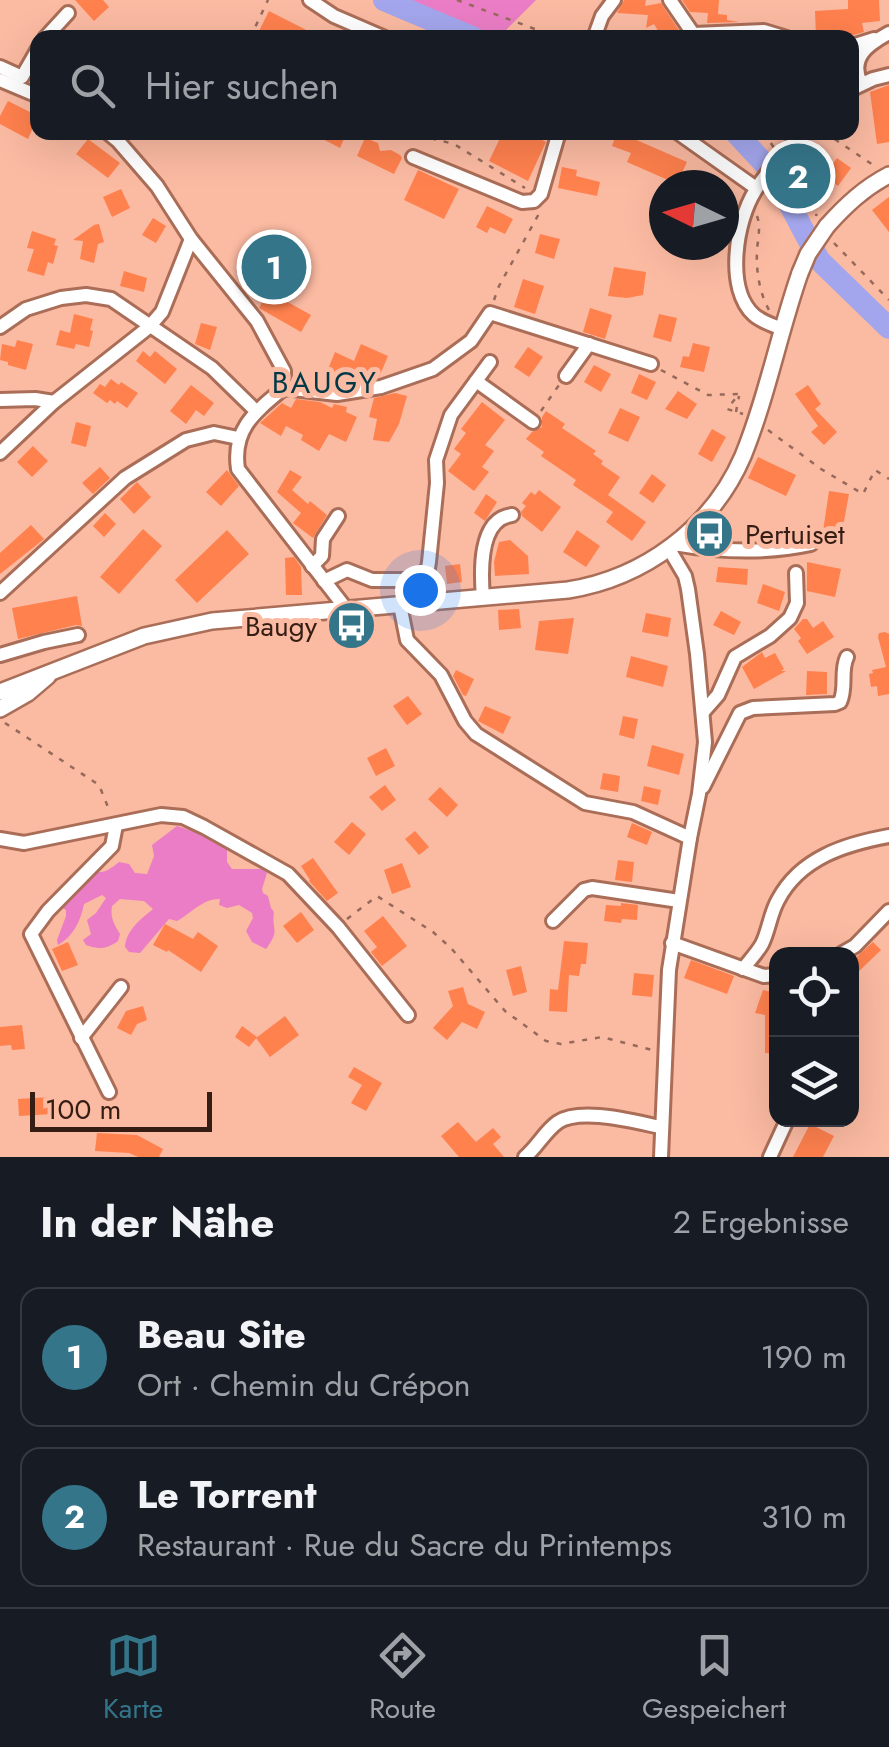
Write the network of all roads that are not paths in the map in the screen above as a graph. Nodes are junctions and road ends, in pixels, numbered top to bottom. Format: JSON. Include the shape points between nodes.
{"nodes":[{"id":1,"x":310,"y":0,"type":"edge"},
{"id":2,"x":614,"y":0,"type":"edge"},
{"id":3,"x":670,"y":0,"type":"edge"},
{"id":4,"x":68,"y":13,"type":"dead end"},
{"id":5,"x":52,"y":30,"type":"edge"},
{"id":6,"x":366,"y":30,"type":"edge"},
{"id":7,"x":593,"y":30,"type":"edge"},
{"id":8,"x":691,"y":30,"type":"edge"},
{"id":9,"x":885,"y":35,"type":"edge"},
{"id":10,"x":859,"y":44,"type":"edge"},
{"id":11,"x":859,"y":57,"type":"edge"},
{"id":12,"x":30,"y":63,"type":"edge"},
{"id":13,"x":0,"y":67,"type":"edge"},
{"id":14,"x":889,"y":75,"type":"edge"},
{"id":15,"x":0,"y":80,"type":"edge"},
{"id":16,"x":859,"y":85,"type":"edge"},
{"id":17,"x":30,"y":93,"type":"edge"},
{"id":18,"x":117,"y":140,"type":"edge"},
{"id":19,"x":556,"y":140,"type":"edge"},
{"id":20,"x":687,"y":140,"type":"edge"},
{"id":21,"x":795,"y":140,"type":"edge"},
{"id":22,"x":413,"y":157,"type":"dead end"},
{"id":23,"x":882,"y":171,"type":"edge"},
{"id":24,"x":756,"y":188,"type":"junction"},
{"id":25,"x":190,"y":240,"type":"junction"},
{"id":26,"x":0,"y":327,"type":"edge"},
{"id":27,"x":150,"y":327,"type":"junction"},
{"id":28,"x":782,"y":329,"type":"junction"},
{"id":29,"x":589,"y":344,"type":"junction"},
{"id":30,"x":490,"y":362,"type":"dead end"},
{"id":31,"x":651,"y":364,"type":"road end"},
{"id":32,"x":566,"y":376,"type":"road end"},
{"id":33,"x":476,"y":381,"type":"junction"},
{"id":34,"x":284,"y":388,"type":"junction"},
{"id":35,"x":0,"y":400,"type":"edge"},
{"id":36,"x":54,"y":402,"type":"junction"},
{"id":37,"x":256,"y":411,"type":"junction"},
{"id":38,"x":533,"y":422,"type":"road end"},
{"id":39,"x":238,"y":438,"type":"junction"},
{"id":40,"x":0,"y":453,"type":"edge"},
{"id":41,"x":512,"y":515,"type":"dead end"},
{"id":42,"x":338,"y":516,"type":"dead end"},
{"id":43,"x":811,"y":544,"type":"dead end"},
{"id":44,"x":672,"y":547,"type":"junction"},
{"id":45,"x":312,"y":566,"type":"junction"},
{"id":46,"x":796,"y":573,"type":"dead end"},
{"id":47,"x":324,"y":581,"type":"junction"},
{"id":48,"x":0,"y":593,"type":"edge"},
{"id":49,"x":483,"y":598,"type":"junction"},
{"id":50,"x":400,"y":605,"type":"junction"},
{"id":51,"x":347,"y":610,"type":"junction"},
{"id":52,"x":78,"y":635,"type":"dead end"},
{"id":53,"x":0,"y":655,"type":"edge"},
{"id":54,"x":847,"y":657,"type":"dead end"},
{"id":55,"x":54,"y":670,"type":"junction"},
{"id":56,"x":0,"y":692,"type":"edge"},
{"id":57,"x":0,"y":709,"type":"edge"},
{"id":58,"x":704,"y":712,"type":"junction"},
{"id":59,"x":700,"y":794,"type":"junction"},
{"id":60,"x":116,"y":825,"type":"junction"},
{"id":61,"x":889,"y":836,"type":"edge"},
{"id":62,"x":690,"y":838,"type":"junction"},
{"id":63,"x":0,"y":839,"type":"edge"},
{"id":64,"x":679,"y":901,"type":"junction"},
{"id":65,"x":889,"y":912,"type":"edge"},
{"id":66,"x":552,"y":922,"type":"dead end"},
{"id":67,"x":672,"y":942,"type":"junction"},
{"id":68,"x":852,"y":947,"type":"edge"},
{"id":69,"x":743,"y":969,"type":"junction"},
{"id":70,"x":769,"y":976,"type":"edge"},
{"id":71,"x":120,"y":987,"type":"dead end"},
{"id":72,"x":408,"y":1015,"type":"dead end"},
{"id":73,"x":82,"y":1038,"type":"junction"},
{"id":74,"x":109,"y":1092,"type":"dead end"},
{"id":75,"x":661,"y":1127,"type":"junction"},
{"id":76,"x":783,"y":1127,"type":"edge"},
{"id":77,"x":525,"y":1157,"type":"edge"},
{"id":78,"x":661,"y":1157,"type":"edge"},
{"id":79,"x":770,"y":1157,"type":"edge"}],
"edges":[{"from":1,"to":6,"type":"street"},
{"from":2,"to":7,"type":"street"},
{"from":3,"to":8,"type":"street"},
{"from":4,"to":5,"type":"street"},
{"from":9,"to":10,"type":"street"},
{"from":9,"to":11,"type":"street"},
{"from":12,"to":13,"type":"street","via":[[22,77]]},
{"from":14,"to":16,"type":"street"},
{"from":15,"to":17,"type":"street"},
{"from":18,"to":25,"type":"street","via":[[158,186]]},
{"from":19,"to":22,"type":"street","via":[[542,199],[534,201],[522,202]]},
{"from":20,"to":24,"type":"street"},
{"from":21,"to":24,"type":"street"},
{"from":23,"to":28,"type":"main road","bridge":true,"via":[[808,254]]},
{"from":24,"to":28,"type":"street","via":[[739,230],[738,280],[752,314]]},
{"from":25,"to":27,"type":"street"},
{"from":25,"to":34,"type":"street","via":[[257,321],[284,371]]},
{"from":26,"to":27,"type":"street","via":[[26,309],[86,296],[110,299]]},
{"from":27,"to":36,"type":"street"},
{"from":27,"to":37,"type":"street","via":[[212,368]]},
{"from":28,"to":44,"type":"main road","via":[[742,456],[721,495]]},
{"from":29,"to":31,"type":"street"},
{"from":29,"to":32,"type":"street"},
{"from":29,"to":34,"type":"street","via":[[490,313],[471,341],[434,370],[337,394]]},
{"from":30,"to":33,"type":"street"},
{"from":33,"to":38,"type":"street"},
{"from":33,"to":47,"type":"street","via":[[452,415],[436,460],[425,572],[410,580],[372,580],[347,570]]},
{"from":34,"to":37,"type":"street"},
{"from":35,"to":36,"type":"street"},
{"from":36,"to":40,"type":"street"},
{"from":37,"to":39,"type":"street"},
{"from":39,"to":45,"type":"street","via":[[238,469]]},
{"from":39,"to":48,"type":"street","via":[[214,433],[186,440],[125,478]]},
{"from":41,"to":49,"type":"street","via":[[498,518],[490,530],[480,568]]},
{"from":42,"to":45,"type":"street"},
{"from":43,"to":44,"type":"street","via":[[762,552]]},
{"from":44,"to":49,"type":"main road","via":[[588,587]]},
{"from":44,"to":58,"type":"street","via":[[688,588]]},
{"from":45,"to":47,"type":"street"},
{"from":46,"to":58,"type":"street","via":[[790,618],[736,656]]},
{"from":47,"to":51,"type":"street"},
{"from":49,"to":50,"type":"main road"},
{"from":50,"to":51,"type":"main road"},
{"from":50,"to":62,"type":"street","via":[[407,640],[441,676],[476,734],[585,802],[634,812]]},
{"from":51,"to":55,"type":"main road","via":[[185,625]]},
{"from":52,"to":53,"type":"street"},
{"from":54,"to":59,"type":"street","via":[[840,702],[740,713]]},
{"from":55,"to":56,"type":"main road"},
{"from":55,"to":57,"type":"main road"},
{"from":58,"to":59,"type":"street"},
{"from":59,"to":62,"type":"street"},
{"from":60,"to":63,"type":"street","via":[[24,843]]},
{"from":60,"to":72,"type":"street","via":[[161,815],[183,818],[288,874]]},
{"from":60,"to":73,"type":"street","via":[[112,846],[31,934]]},
{"from":61,"to":69,"type":"street","via":[[821,856],[794,876]]},
{"from":62,"to":64,"type":"street"},
{"from":64,"to":66,"type":"street","via":[[592,888]]},
{"from":64,"to":67,"type":"street"},
{"from":65,"to":68,"type":"street"},
{"from":67,"to":69,"type":"street"},
{"from":67,"to":75,"type":"street"},
{"from":69,"to":70,"type":"street"},
{"from":71,"to":73,"type":"street"},
{"from":73,"to":74,"type":"street"},
{"from":75,"to":77,"type":"street","via":[[568,1117]]},
{"from":75,"to":78,"type":"street"},
{"from":76,"to":79,"type":"street"}]}
